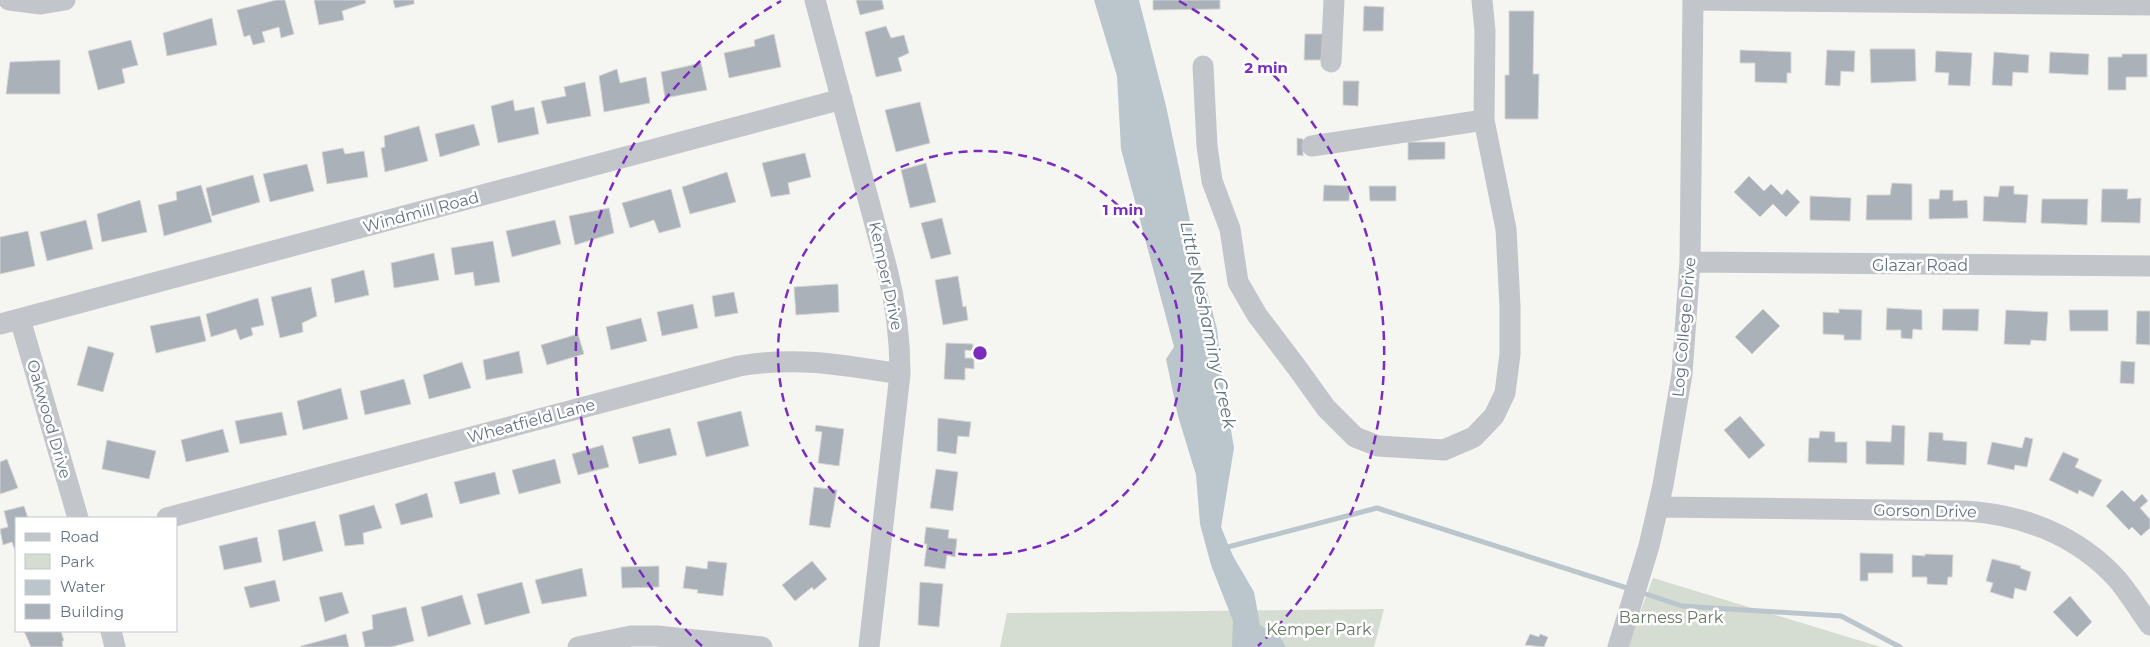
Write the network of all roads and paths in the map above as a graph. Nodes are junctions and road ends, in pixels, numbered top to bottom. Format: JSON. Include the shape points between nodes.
{"nodes":[{"id":1,"x":9,"y":0,"type":"edge"},
{"id":2,"x":65,"y":0,"type":"edge"},
{"id":3,"x":815,"y":0,"type":"edge"},
{"id":4,"x":1334,"y":0,"type":"edge"},
{"id":5,"x":1482,"y":0,"type":"edge"},
{"id":6,"x":1694,"y":0,"type":"edge"},
{"id":7,"x":1967,"y":2,"type":"edge"},
{"id":8,"x":2150,"y":5,"type":"edge"},
{"id":9,"x":1331,"y":62,"type":"dead end"},
{"id":10,"x":1203,"y":66,"type":"dead end"},
{"id":11,"x":842,"y":99,"type":"junction"},
{"id":12,"x":1484,"y":120,"type":"junction"},
{"id":13,"x":1312,"y":146,"type":"dead end"},
{"id":14,"x":1690,"y":262,"type":"junction"},
{"id":15,"x":2150,"y":266,"type":"edge"},
{"id":16,"x":10,"y":322,"type":"edge"},
{"id":17,"x":900,"y":374,"type":"junction"},
{"id":18,"x":1658,"y":508,"type":"junction"},
{"id":19,"x":78,"y":517,"type":"edge"},
{"id":20,"x":170,"y":517,"type":"edge"},
{"id":21,"x":2150,"y":625,"type":"edge"},
{"id":22,"x":111,"y":632,"type":"edge"},
{"id":23,"x":115,"y":647,"type":"edge"},
{"id":24,"x":578,"y":647,"type":"edge"},
{"id":25,"x":762,"y":647,"type":"edge"},
{"id":26,"x":869,"y":647,"type":"edge"},
{"id":27,"x":1618,"y":647,"type":"edge"}],
"edges":[{"from":1,"to":2,"type":"street","via":[[42,4]]},
{"from":3,"to":11,"type":"street","name":"Kemper Drive"},
{"from":4,"to":9,"type":"street"},
{"from":5,"to":12,"type":"street"},
{"from":6,"to":7,"type":"street"},
{"from":6,"to":14,"type":"street","name":"Log College Drive"},
{"from":7,"to":8,"type":"street"},
{"from":10,"to":12,"type":"street","via":[[1212,181],[1230,229],[1238,282],[1257,315],[1326,408],[1355,438],[1378,446],[1444,450],[1474,436],[1494,416],[1505,393],[1510,354],[1506,229]]},
{"from":11,"to":16,"type":"street","name":"Windmill Road"},
{"from":11,"to":17,"type":"street","name":"Kemper Drive","via":[[895,303],[900,337]]},
{"from":12,"to":13,"type":"street"},
{"from":14,"to":15,"type":"street","name":"Glazar Road"},
{"from":14,"to":18,"type":"street","name":"Log College Drive","via":[[1682,374]]},
{"from":16,"to":19,"type":"street","name":"Oakwood Drive"},
{"from":17,"to":20,"type":"street","name":"Wheatfield Lane","via":[[815,361],[740,366]]},
{"from":17,"to":26,"type":"street","name":"Kemper Drive"},
{"from":18,"to":21,"type":"street","name":"Gorson Drive","via":[[1964,511],[2016,518],[2057,534],[2094,558],[2124,588]]},
{"from":18,"to":27,"type":"street","name":"Log College Drive"},
{"from":22,"to":23,"type":"street"},
{"from":24,"to":25,"type":"street","via":[[631,636],[657,636]]}]}
